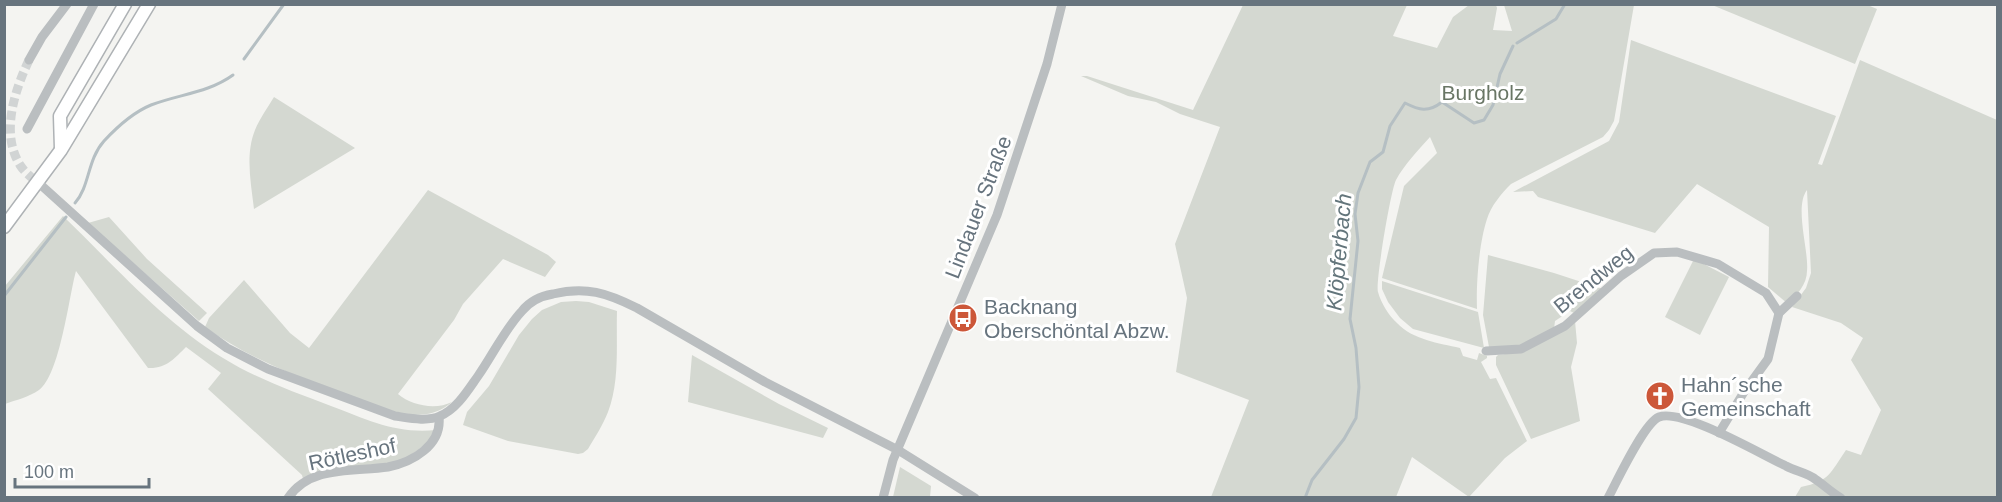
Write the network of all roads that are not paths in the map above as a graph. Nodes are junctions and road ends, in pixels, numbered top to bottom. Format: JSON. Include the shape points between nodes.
{"nodes":[{"id":1,"x":67,"y":4,"type":"edge"},
{"id":2,"x":94,"y":4,"type":"edge"},
{"id":3,"x":125,"y":4,"type":"edge"},
{"id":4,"x":149,"y":4,"type":"edge"},
{"id":5,"x":1062,"y":4,"type":"edge"},
{"id":6,"x":29,"y":60,"type":"tunnel mouth"},
{"id":7,"x":27,"y":129,"type":"dead end"},
{"id":8,"x":61,"y":150,"type":"junction"},
{"id":9,"x":42,"y":186,"type":"tunnel mouth"},
{"id":10,"x":4,"y":227,"type":"edge"},
{"id":11,"x":1797,"y":296,"type":"dead end"},
{"id":12,"x":1779,"y":313,"type":"junction"},
{"id":13,"x":1486,"y":351,"type":"dead end"},
{"id":14,"x":439,"y":417,"type":"junction"},
{"id":15,"x":1719,"y":433,"type":"junction"},
{"id":16,"x":898,"y":450,"type":"junction"},
{"id":17,"x":288,"y":498,"type":"edge"},
{"id":18,"x":883,"y":498,"type":"edge"},
{"id":19,"x":975,"y":498,"type":"edge"},
{"id":20,"x":1608,"y":498,"type":"edge"},
{"id":21,"x":1841,"y":498,"type":"edge"}],
"edges":[{"from":1,"to":6,"type":"street"},
{"from":2,"to":7,"type":"street"},
{"from":3,"to":8,"type":"main road","via":[[60,116]]},
{"from":4,"to":8,"type":"main road"},
{"from":5,"to":16,"type":"street","name":"Lindauer Straße","via":[[1047,64],[998,215]]},
{"from":8,"to":10,"type":"main road"},
{"from":9,"to":14,"type":"street","via":[[197,326],[227,348],[268,369],[395,416]]},
{"from":11,"to":12,"type":"street"},
{"from":12,"to":13,"type":"street","name":"Brendweg","via":[[1766,293],[1718,264],[1677,252],[1654,253],[1621,276],[1565,326],[1521,349]]},
{"from":12,"to":15,"type":"street","via":[[1768,359]]},
{"from":14,"to":16,"type":"street","via":[[468,391],[522,310],[542,296],[579,289],[619,299],[765,382]]},
{"from":14,"to":17,"type":"street","name":"Rötleshof","via":[[436,439],[411,459],[386,467],[314,477],[298,486]]},
{"from":15,"to":20,"type":"street","via":[[1671,416],[1658,417],[1646,430]]},
{"from":15,"to":21,"type":"street","via":[[1814,477]]},
{"from":16,"to":18,"type":"street","name":"Lindauer Straße"},
{"from":16,"to":19,"type":"street"}]}
